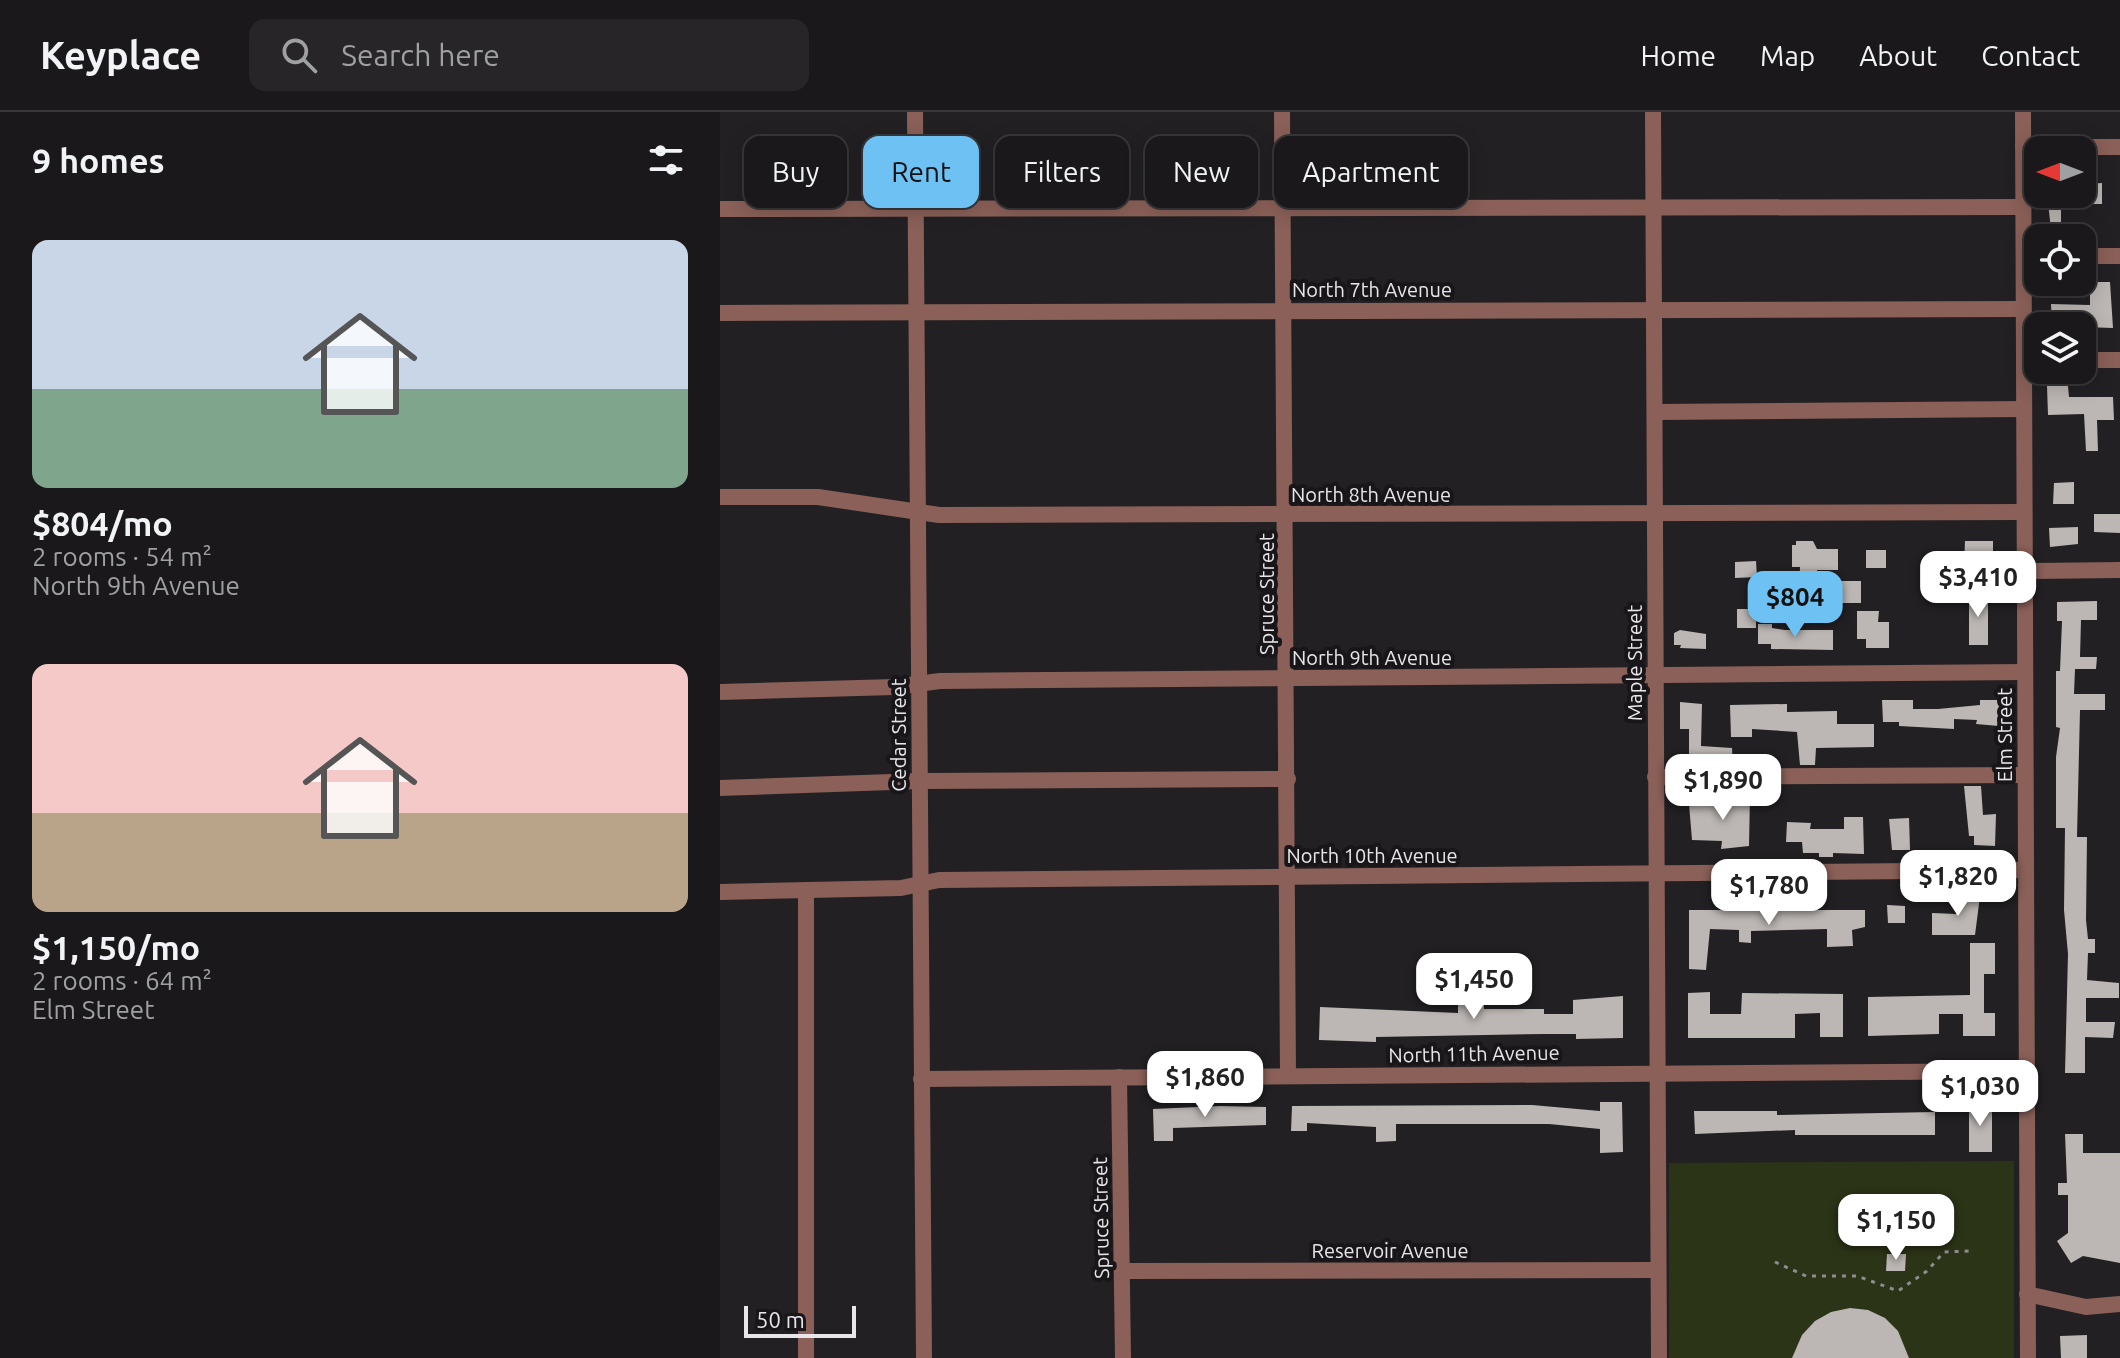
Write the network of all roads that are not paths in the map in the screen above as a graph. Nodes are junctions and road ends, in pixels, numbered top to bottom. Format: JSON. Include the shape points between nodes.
{"nodes":[{"id":1,"x":915,"y":112,"type":"edge"},
{"id":2,"x":1282,"y":112,"type":"edge"},
{"id":3,"x":1653,"y":112,"type":"edge"},
{"id":4,"x":2023,"y":112,"type":"edge"},
{"id":5,"x":1282,"y":136,"type":"edge"},
{"id":6,"x":2023,"y":147,"type":"junction"},
{"id":7,"x":2120,"y":147,"type":"edge"},
{"id":8,"x":1654,"y":207,"type":"junction"},
{"id":9,"x":2023,"y":207,"type":"junction"},
{"id":10,"x":1283,"y":208,"type":"joint"},
{"id":11,"x":1468,"y":208,"type":"edge"},
{"id":12,"x":720,"y":209,"type":"edge"},
{"id":13,"x":916,"y":210,"type":"junction"},
{"id":14,"x":2025,"y":224,"type":"edge"},
{"id":15,"x":2096,"y":256,"type":"edge"},
{"id":16,"x":2120,"y":256,"type":"edge"},
{"id":17,"x":2025,"y":296,"type":"edge"},
{"id":18,"x":1285,"y":309,"type":"junction"},
{"id":19,"x":2023,"y":309,"type":"junction"},
{"id":20,"x":1655,"y":310,"type":"junction"},
{"id":21,"x":917,"y":312,"type":"junction"},
{"id":22,"x":720,"y":313,"type":"edge"},
{"id":23,"x":2024,"y":316,"type":"edge"},
{"id":24,"x":2096,"y":360,"type":"edge"},
{"id":25,"x":2120,"y":360,"type":"edge"},
{"id":26,"x":2027,"y":384,"type":"edge"},
{"id":27,"x":2023,"y":409,"type":"junction"},
{"id":28,"x":1655,"y":412,"type":"junction"},
{"id":29,"x":720,"y":497,"type":"edge"},
{"id":30,"x":918,"y":512,"type":"junction"},
{"id":31,"x":2024,"y":512,"type":"junction"},
{"id":32,"x":1655,"y":513,"type":"junction"},
{"id":33,"x":1287,"y":515,"type":"junction"},
{"id":34,"x":2120,"y":570,"type":"edge"},
{"id":35,"x":2024,"y":571,"type":"junction"},
{"id":36,"x":2025,"y":672,"type":"junction"},
{"id":37,"x":1655,"y":676,"type":"junction"},
{"id":38,"x":1288,"y":679,"type":"junction"},
{"id":39,"x":919,"y":684,"type":"junction"},
{"id":40,"x":720,"y":692,"type":"edge"},
{"id":41,"x":2025,"y":775,"type":"junction"},
{"id":42,"x":1655,"y":777,"type":"junction"},
{"id":43,"x":1288,"y":779,"type":"junction"},
{"id":44,"x":920,"y":781,"type":"junction"},
{"id":45,"x":720,"y":788,"type":"edge"},
{"id":46,"x":2026,"y":870,"type":"junction"},
{"id":47,"x":1656,"y":874,"type":"junction"},
{"id":48,"x":1288,"y":876,"type":"junction"},
{"id":49,"x":921,"y":884,"type":"junction"},
{"id":50,"x":806,"y":890,"type":"junction"},
{"id":51,"x":720,"y":892,"type":"edge"},
{"id":52,"x":2027,"y":1071,"type":"junction"},
{"id":53,"x":1657,"y":1073,"type":"junction"},
{"id":54,"x":1288,"y":1076,"type":"junction"},
{"id":55,"x":1119,"y":1077,"type":"junction"},
{"id":56,"x":921,"y":1079,"type":"junction"},
{"id":57,"x":1658,"y":1270,"type":"junction"},
{"id":58,"x":1122,"y":1271,"type":"junction"},
{"id":59,"x":2027,"y":1294,"type":"junction"},
{"id":60,"x":2120,"y":1304,"type":"edge"},
{"id":61,"x":806,"y":1358,"type":"edge"},
{"id":62,"x":924,"y":1358,"type":"edge"},
{"id":63,"x":1123,"y":1358,"type":"edge"},
{"id":64,"x":1659,"y":1358,"type":"edge"},
{"id":65,"x":2028,"y":1358,"type":"edge"}],
"edges":[{"from":1,"to":13,"type":"street","name":"Cedar Street"},
{"from":2,"to":5,"type":"street","name":"Spruce Street"},
{"from":3,"to":8,"type":"street","name":"Maple Street"},
{"from":4,"to":6,"type":"street","name":"Elm Street"},
{"from":6,"to":7,"type":"street"},
{"from":6,"to":9,"type":"street","name":"Elm Street"},
{"from":8,"to":9,"type":"street"},
{"from":8,"to":11,"type":"street"},
{"from":8,"to":20,"type":"street","name":"Maple Street"},
{"from":9,"to":14,"type":"street","name":"Elm Street"},
{"from":10,"to":13,"type":"street"},
{"from":10,"to":18,"type":"street","name":"Spruce Street"},
{"from":12,"to":13,"type":"street"},
{"from":13,"to":21,"type":"street","name":"Cedar Street"},
{"from":15,"to":16,"type":"street"},
{"from":17,"to":19,"type":"street","name":"Elm Street"},
{"from":18,"to":20,"type":"street","name":"North 7th Avenue"},
{"from":18,"to":21,"type":"street","name":"North 7th Avenue"},
{"from":18,"to":33,"type":"street","name":"Spruce Street"},
{"from":19,"to":20,"type":"street","name":"North 7th Avenue"},
{"from":19,"to":23,"type":"street","name":"Elm Street"},
{"from":20,"to":28,"type":"street","name":"Maple Street"},
{"from":21,"to":22,"type":"street","name":"North 7th Avenue"},
{"from":21,"to":30,"type":"street","name":"Cedar Street"},
{"from":24,"to":25,"type":"street"},
{"from":26,"to":27,"type":"street","name":"Elm Street"},
{"from":27,"to":28,"type":"street"},
{"from":27,"to":31,"type":"street","name":"Elm Street"},
{"from":28,"to":32,"type":"street","name":"Maple Street"},
{"from":29,"to":30,"type":"street","name":"North 8th Avenue","via":[[818,497]]},
{"from":30,"to":33,"type":"street","name":"North 8th Avenue"},
{"from":30,"to":39,"type":"street","name":"Cedar Street"},
{"from":31,"to":32,"type":"street","name":"North 8th Avenue"},
{"from":31,"to":35,"type":"street","name":"Elm Street"},
{"from":32,"to":33,"type":"street","name":"North 8th Avenue"},
{"from":32,"to":37,"type":"street","name":"Maple Street"},
{"from":33,"to":38,"type":"street","name":"Spruce Street"},
{"from":34,"to":35,"type":"street"},
{"from":35,"to":36,"type":"street","name":"Elm Street"},
{"from":36,"to":37,"type":"street","name":"North 9th Avenue"},
{"from":36,"to":41,"type":"street","name":"Elm Street"},
{"from":37,"to":38,"type":"street","name":"North 9th Avenue"},
{"from":37,"to":42,"type":"street","name":"Maple Street"},
{"from":38,"to":39,"type":"street","name":"North 9th Avenue"},
{"from":38,"to":43,"type":"street","name":"Spruce Street"},
{"from":39,"to":40,"type":"street","name":"North 9th Avenue"},
{"from":39,"to":44,"type":"street","name":"Cedar Street"},
{"from":41,"to":42,"type":"street"},
{"from":41,"to":46,"type":"street","name":"Elm Street"},
{"from":42,"to":47,"type":"street","name":"Maple Street"},
{"from":43,"to":44,"type":"street"},
{"from":43,"to":48,"type":"street","name":"Spruce Street"},
{"from":44,"to":45,"type":"street"},
{"from":44,"to":49,"type":"street","name":"Cedar Street"},
{"from":46,"to":47,"type":"street","name":"North 10th Avenue"},
{"from":46,"to":52,"type":"street","name":"Elm Street"},
{"from":47,"to":48,"type":"street","name":"North 10th Avenue"},
{"from":47,"to":53,"type":"street","name":"Maple Street"},
{"from":48,"to":49,"type":"street","name":"North 10th Avenue"},
{"from":48,"to":54,"type":"street","name":"Spruce Street"},
{"from":49,"to":50,"type":"street","name":"North 10th Avenue"},
{"from":49,"to":56,"type":"street","name":"Cedar Street"},
{"from":50,"to":51,"type":"street","name":"North 10th Avenue"},
{"from":50,"to":61,"type":"street"},
{"from":52,"to":53,"type":"street","name":"North 11th Avenue"},
{"from":52,"to":59,"type":"street","name":"Elm Street"},
{"from":53,"to":54,"type":"street","name":"North 11th Avenue"},
{"from":53,"to":57,"type":"street","name":"Maple Street"},
{"from":54,"to":55,"type":"street","name":"North 11th Avenue"},
{"from":55,"to":56,"type":"street","name":"North 11th Avenue"},
{"from":55,"to":58,"type":"street","name":"Spruce Street"},
{"from":56,"to":62,"type":"street","name":"Cedar Street"},
{"from":57,"to":58,"type":"street","name":"Reservoir Avenue"},
{"from":57,"to":64,"type":"street","name":"Maple Street"},
{"from":58,"to":63,"type":"street","name":"Spruce Street"},
{"from":59,"to":60,"type":"street","via":[[2086,1307]]},
{"from":59,"to":65,"type":"street","name":"Elm Street"}]}
